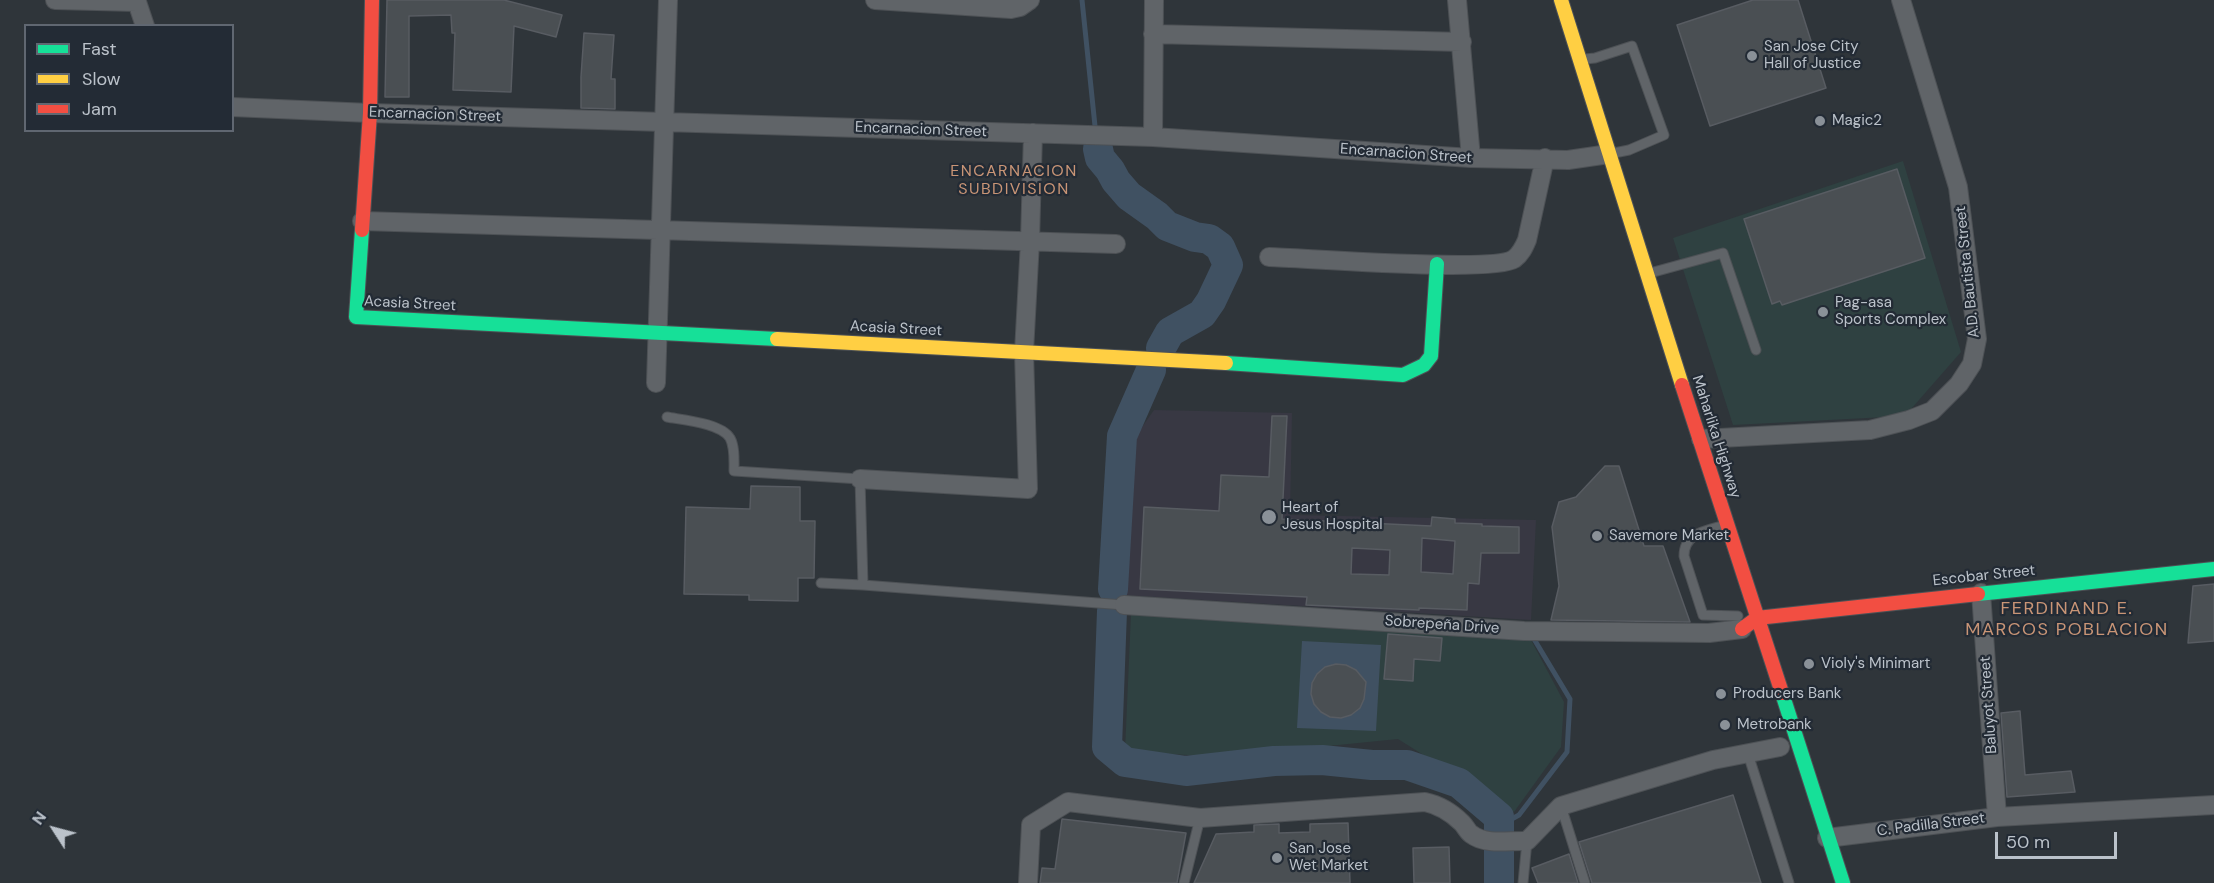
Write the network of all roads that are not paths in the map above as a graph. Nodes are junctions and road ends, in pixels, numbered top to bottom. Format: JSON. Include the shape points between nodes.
{"nodes":[{"id":1,"x":54,"y":0,"type":"edge"},
{"id":2,"x":372,"y":0,"type":"edge"},
{"id":3,"x":669,"y":0,"type":"edge"},
{"id":4,"x":875,"y":0,"type":"edge"},
{"id":5,"x":1030,"y":0,"type":"edge"},
{"id":6,"x":1154,"y":0,"type":"edge"},
{"id":7,"x":1457,"y":0,"type":"edge"},
{"id":8,"x":1561,"y":0,"type":"edge"},
{"id":9,"x":1901,"y":0,"type":"edge"},
{"id":10,"x":144,"y":24,"type":"edge"},
{"id":11,"x":1153,"y":34,"type":"junction"},
{"id":12,"x":1462,"y":42,"type":"junction"},
{"id":13,"x":1580,"y":60,"type":"junction"},
{"id":14,"x":234,"y":107,"type":"edge"},
{"id":15,"x":370,"y":113,"type":"junction"},
{"id":16,"x":664,"y":122,"type":"junction"},
{"id":17,"x":1033,"y":133,"type":"junction"},
{"id":18,"x":1153,"y":137,"type":"junction"},
{"id":19,"x":1596,"y":156,"type":"junction"},
{"id":20,"x":1471,"y":158,"type":"junction"},
{"id":21,"x":1545,"y":158,"type":"junction"},
{"id":22,"x":362,"y":221,"type":"junction"},
{"id":23,"x":661,"y":230,"type":"junction"},
{"id":24,"x":1030,"y":241,"type":"junction"},
{"id":25,"x":1116,"y":244,"type":"dead end"},
{"id":26,"x":1269,"y":256,"type":"dead end"},
{"id":27,"x":1437,"y":264,"type":"junction"},
{"id":28,"x":1642,"y":275,"type":"junction"},
{"id":29,"x":658,"y":333,"type":"junction"},
{"id":30,"x":1756,"y":350,"type":"dead end"},
{"id":31,"x":1024,"y":352,"type":"junction"},
{"id":32,"x":656,"y":383,"type":"dead end"},
{"id":33,"x":667,"y":417,"type":"dead end"},
{"id":34,"x":1701,"y":439,"type":"junction"},
{"id":35,"x":860,"y":479,"type":"junction"},
{"id":36,"x":1727,"y":525,"type":"junction"},
{"id":37,"x":2214,"y":569,"type":"edge"},
{"id":38,"x":821,"y":584,"type":"dead end"},
{"id":39,"x":863,"y":585,"type":"junction"},
{"id":40,"x":1981,"y":592,"type":"junction"},
{"id":41,"x":1124,"y":605,"type":"joint"},
{"id":42,"x":1744,"y":623,"type":"junction"},
{"id":43,"x":1780,"y":747,"type":"dead end"},
{"id":44,"x":1748,"y":754,"type":"junction"},
{"id":45,"x":2214,"y":805,"type":"edge"},
{"id":46,"x":1561,"y":806,"type":"junction"},
{"id":47,"x":1997,"y":817,"type":"junction"},
{"id":48,"x":1200,"y":818,"type":"junction"},
{"id":49,"x":1827,"y":838,"type":"junction"},
{"id":50,"x":1527,"y":841,"type":"junction"},
{"id":51,"x":1028,"y":883,"type":"edge"},
{"id":52,"x":1184,"y":883,"type":"edge"},
{"id":53,"x":1523,"y":883,"type":"edge"},
{"id":54,"x":1585,"y":883,"type":"edge"},
{"id":55,"x":1789,"y":883,"type":"edge"},
{"id":56,"x":1843,"y":883,"type":"edge"}],
"edges":[{"from":1,"to":10,"type":"street","via":[[137,2]]},
{"from":2,"to":15,"type":"main road"},
{"from":3,"to":16,"type":"street"},
{"from":4,"to":5,"type":"street","via":[[1011,9]]},
{"from":6,"to":11,"type":"street"},
{"from":7,"to":12,"type":"street"},
{"from":8,"to":13,"type":"main road","name":"Maharlika Highway"},
{"from":9,"to":34,"type":"street","name":"A.D. Bautista Street","via":[[1958,187],[1977,339],[1972,364],[1959,384],[1932,411],[1909,420],[1870,430]]},
{"from":11,"to":12,"type":"street"},
{"from":11,"to":18,"type":"street"},
{"from":12,"to":20,"type":"street"},
{"from":13,"to":19,"type":"main road","name":"Maharlika Highway"},
{"from":13,"to":19,"type":"lane","via":[[1632,46],[1664,135],[1629,150]]},
{"from":14,"to":15,"type":"street","name":"Encarnacion Street"},
{"from":15,"to":16,"type":"street","name":"Encarnacion Street"},
{"from":15,"to":22,"type":"main road"},
{"from":16,"to":17,"type":"street","name":"Encarnacion Street"},
{"from":16,"to":23,"type":"street"},
{"from":17,"to":18,"type":"street","name":"Encarnacion Street"},
{"from":17,"to":24,"type":"street"},
{"from":18,"to":20,"type":"street","name":"Encarnacion Street"},
{"from":19,"to":21,"type":"street","name":"Encarnacion Street"},
{"from":19,"to":28,"type":"main road","name":"Maharlika Highway"},
{"from":20,"to":21,"type":"street","name":"Encarnacion Street"},
{"from":21,"to":27,"type":"street","via":[[1527,240],[1514,259]]},
{"from":22,"to":23,"type":"street"},
{"from":22,"to":29,"type":"main road","name":"Acasia Street","via":[[356,317]]},
{"from":23,"to":24,"type":"street"},
{"from":23,"to":29,"type":"street"},
{"from":24,"to":25,"type":"street"},
{"from":24,"to":31,"type":"street"},
{"from":26,"to":27,"type":"street"},
{"from":27,"to":31,"type":"main road","name":"Acasia Street","via":[[1431,356],[1424,365],[1403,375]]},
{"from":28,"to":30,"type":"lane","via":[[1723,254]]},
{"from":28,"to":34,"type":"main road","name":"Maharlika Highway"},
{"from":29,"to":31,"type":"main road","name":"Acasia Street"},
{"from":29,"to":32,"type":"street"},
{"from":31,"to":35,"type":"street","via":[[1028,489]]},
{"from":33,"to":35,"type":"lane","via":[[718,428],[729,437],[734,471]]},
{"from":34,"to":36,"type":"main road","name":"Maharlika Highway"},
{"from":35,"to":39,"type":"lane"},
{"from":36,"to":42,"type":"main road","name":"Maharlika Highway"},
{"from":36,"to":42,"type":"lane","via":[[1688,538],[1684,556],[1703,615]]},
{"from":37,"to":40,"type":"main road","name":"Escobar Street"},
{"from":38,"to":39,"type":"lane"},
{"from":39,"to":41,"type":"lane"},
{"from":40,"to":42,"type":"main road","name":"Escobar Street"},
{"from":40,"to":47,"type":"street","name":"Baluyot Street"},
{"from":41,"to":42,"type":"street","name":"Sobrepeña Drive","via":[[1524,631],[1709,633]]},
{"from":42,"to":49,"type":"main road","name":"Maharlika Highway"},
{"from":43,"to":44,"type":"street"},
{"from":44,"to":46,"type":"street","via":[[1713,760]]},
{"from":44,"to":55,"type":"lane"},
{"from":45,"to":47,"type":"street","name":"C. Padilla Street"},
{"from":46,"to":50,"type":"street"},
{"from":46,"to":54,"type":"lane"},
{"from":47,"to":49,"type":"street","name":"C. Padilla Street"},
{"from":48,"to":50,"type":"street","via":[[1425,802],[1458,819],[1470,834],[1499,841]]},
{"from":48,"to":51,"type":"street","via":[[1068,802],[1031,825]]},
{"from":48,"to":52,"type":"lane"},
{"from":49,"to":56,"type":"main road","name":"Maharlika Highway"},
{"from":50,"to":53,"type":"lane"}]}
